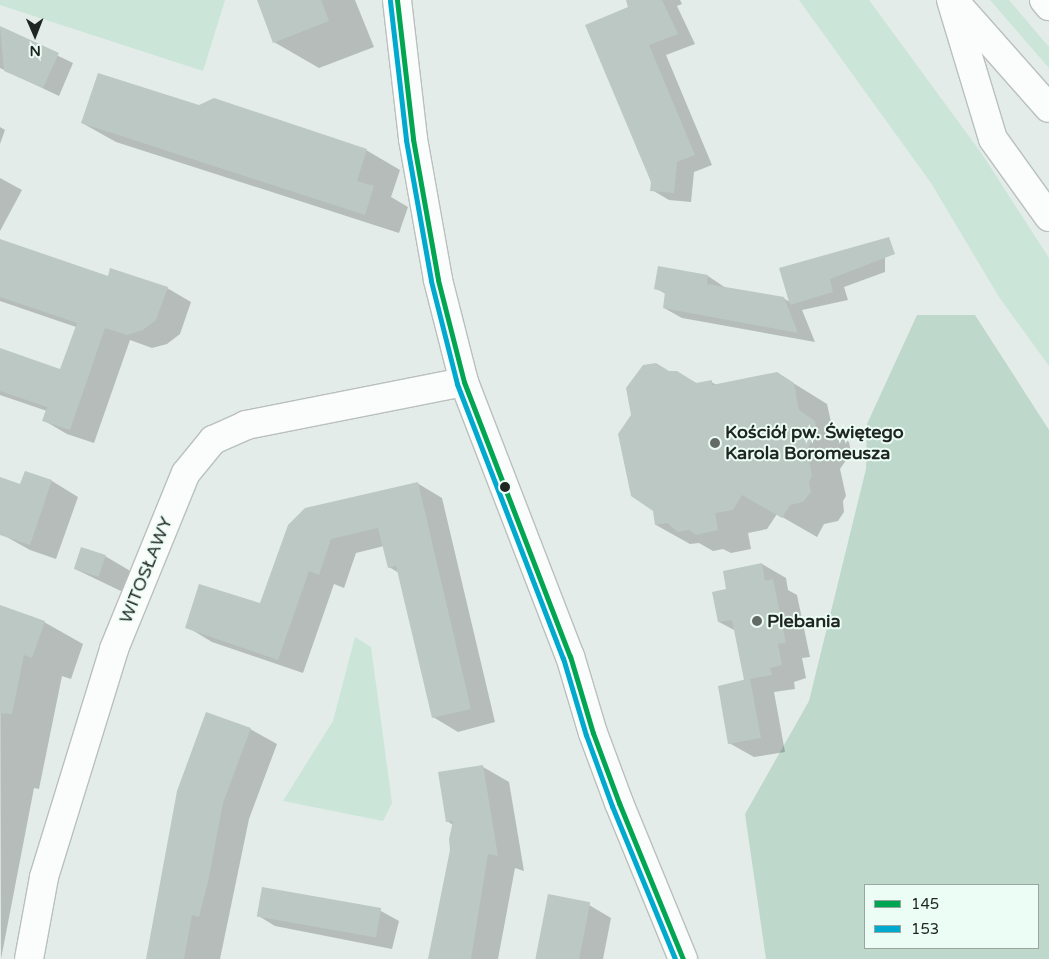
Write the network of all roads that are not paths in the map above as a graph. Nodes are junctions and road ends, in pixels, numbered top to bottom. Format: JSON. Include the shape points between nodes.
{"nodes":[{"id":1,"x":397,"y":0,"type":"edge"},
{"id":2,"x":952,"y":0,"type":"edge"},
{"id":3,"x":1044,"y":0,"type":"edge"},
{"id":4,"x":1049,"y":6,"type":"edge"},
{"id":5,"x":1049,"y":108,"type":"edge"},
{"id":6,"x":1049,"y":217,"type":"edge"},
{"id":7,"x":464,"y":382,"type":"junction"},
{"id":8,"x":29,"y":959,"type":"edge"},
{"id":9,"x":683,"y":959,"type":"edge"}],
"edges":[{"from":1,"to":7,"type":"main road","via":[[413,139],[438,280]]},
{"from":2,"to":5,"type":"main road"},
{"from":2,"to":6,"type":"main road","via":[[993,139]]},
{"from":3,"to":4,"type":"main road"},
{"from":7,"to":8,"type":"main road","name":"WITOSŁAWY","via":[[246,425],[213,440],[186,473],[114,649],[44,877]]},
{"from":7,"to":9,"type":"main road","via":[[570,656],[593,733],[619,803]]}]}
